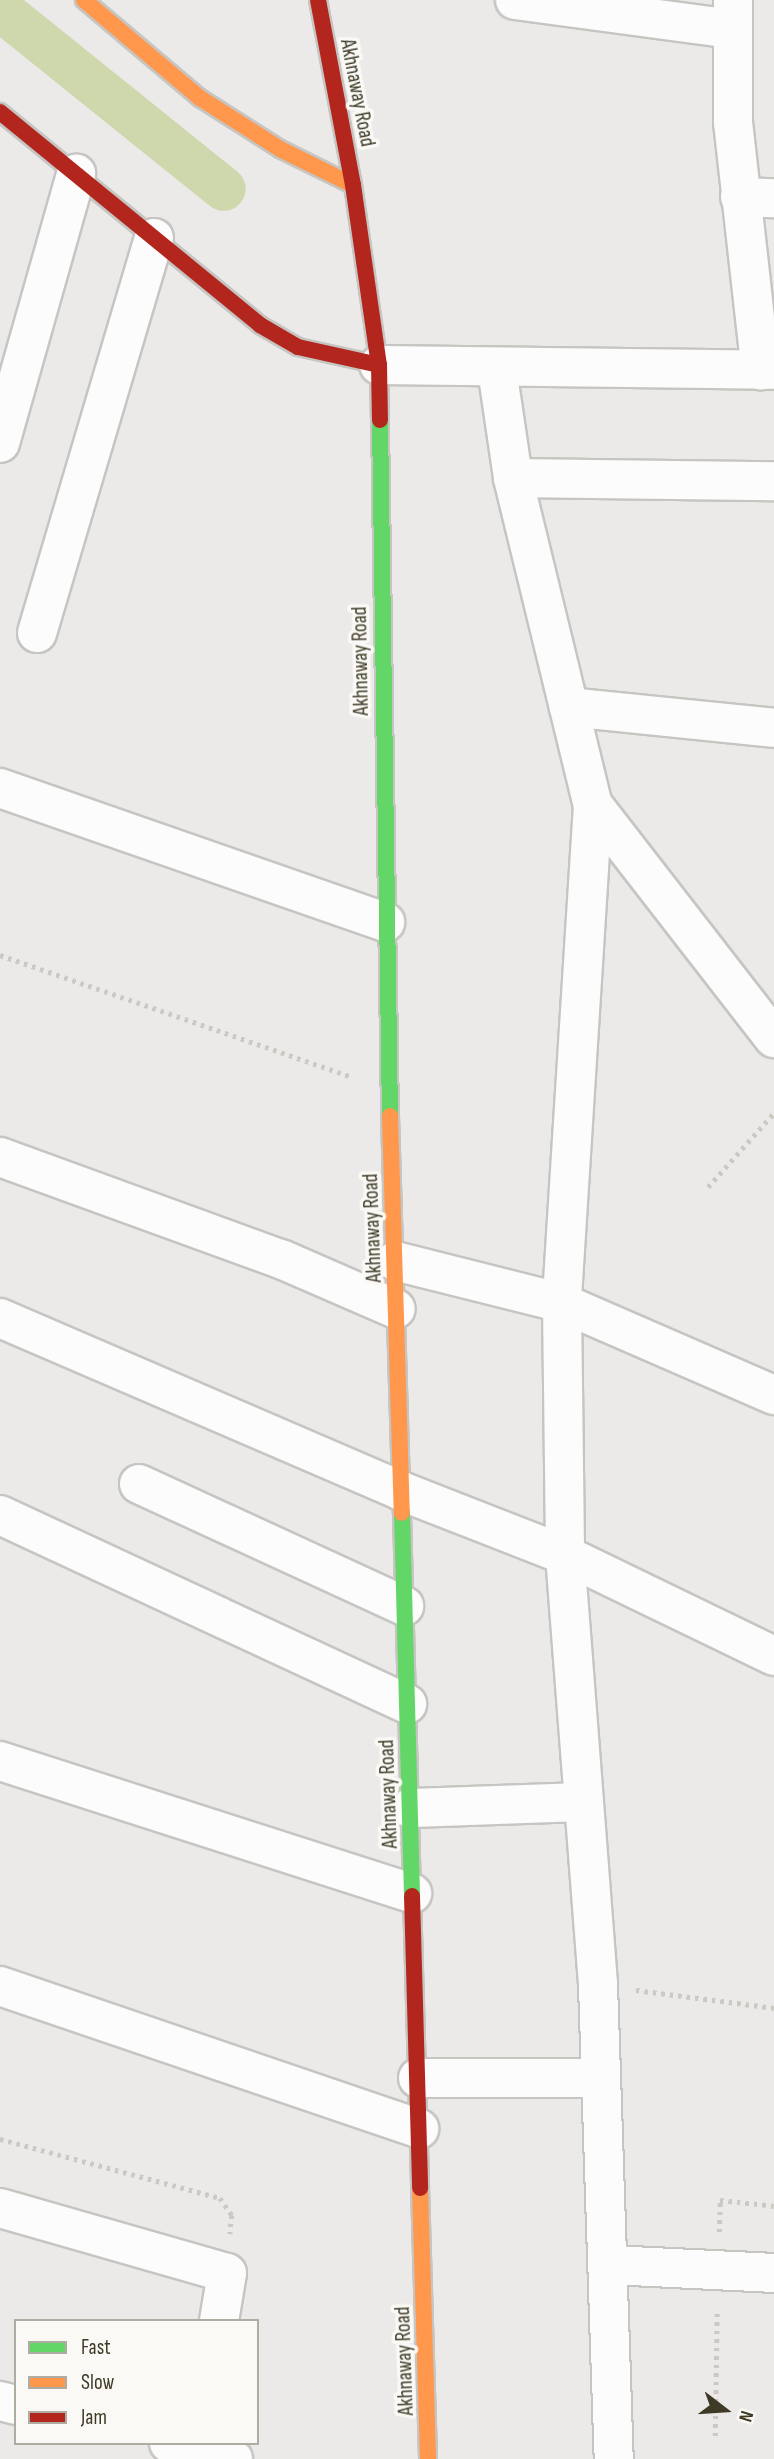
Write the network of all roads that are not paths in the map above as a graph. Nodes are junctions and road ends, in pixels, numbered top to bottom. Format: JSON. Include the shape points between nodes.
{"nodes":[{"id":1,"x":84,"y":0,"type":"edge"},
{"id":2,"x":318,"y":0,"type":"edge"},
{"id":3,"x":515,"y":0,"type":"edge"},
{"id":4,"x":638,"y":8,"type":"edge"},
{"id":5,"x":732,"y":15,"type":"edge"},
{"id":6,"x":0,"y":113,"type":"edge"},
{"id":7,"x":76,"y":174,"type":"junction"},
{"id":8,"x":354,"y":185,"type":"junction"},
{"id":9,"x":757,"y":197,"type":"edge"},
{"id":10,"x":154,"y":238,"type":"junction"},
{"id":11,"x":379,"y":365,"type":"junction"},
{"id":12,"x":497,"y":369,"type":"junction"},
{"id":13,"x":767,"y":370,"type":"edge"},
{"id":14,"x":0,"y":443,"type":"edge"},
{"id":15,"x":513,"y":478,"type":"junction"},
{"id":16,"x":774,"y":481,"type":"edge"},
{"id":17,"x":37,"y":633,"type":"dead end"},
{"id":18,"x":569,"y":707,"type":"junction"},
{"id":19,"x":774,"y":728,"type":"edge"},
{"id":20,"x":0,"y":788,"type":"edge"},
{"id":21,"x":593,"y":805,"type":"junction"},
{"id":22,"x":385,"y":922,"type":"junction"},
{"id":23,"x":774,"y":1038,"type":"edge"},
{"id":24,"x":0,"y":1157,"type":"edge"},
{"id":25,"x":395,"y":1261,"type":"junction"},
{"id":26,"x":562,"y":1303,"type":"junction"},
{"id":27,"x":396,"y":1309,"type":"junction"},
{"id":28,"x":0,"y":1318,"type":"edge"},
{"id":29,"x":774,"y":1395,"type":"edge"},
{"id":30,"x":139,"y":1484,"type":"dead end"},
{"id":31,"x":401,"y":1491,"type":"junction"},
{"id":32,"x":0,"y":1515,"type":"edge"},
{"id":33,"x":565,"y":1555,"type":"junction"},
{"id":34,"x":404,"y":1606,"type":"junction"},
{"id":35,"x":774,"y":1656,"type":"edge"},
{"id":36,"x":407,"y":1704,"type":"junction"},
{"id":37,"x":0,"y":1761,"type":"edge"},
{"id":38,"x":584,"y":1802,"type":"junction"},
{"id":39,"x":410,"y":1808,"type":"junction"},
{"id":40,"x":412,"y":1894,"type":"junction"},
{"id":41,"x":0,"y":1986,"type":"edge"},
{"id":42,"x":418,"y":2078,"type":"junction"},
{"id":43,"x":600,"y":2078,"type":"junction"},
{"id":44,"x":419,"y":2129,"type":"junction"},
{"id":45,"x":0,"y":2208,"type":"edge"},
{"id":46,"x":611,"y":2265,"type":"junction"},
{"id":47,"x":774,"y":2273,"type":"edge"},
{"id":48,"x":219,"y":2319,"type":"edge"},
{"id":49,"x":428,"y":2459,"type":"edge"},
{"id":50,"x":614,"y":2459,"type":"edge"}],
"edges":[{"from":1,"to":8,"type":"street","via":[[200,99],[280,149]]},
{"from":2,"to":8,"type":"street","name":"Akhnaway Road"},
{"from":3,"to":4,"type":"street"},
{"from":4,"to":5,"type":"street"},
{"from":5,"to":9,"type":"street"},
{"from":6,"to":7,"type":"street"},
{"from":7,"to":10,"type":"street"},
{"from":7,"to":14,"type":"street"},
{"from":8,"to":11,"type":"street","name":"Akhnaway Road"},
{"from":9,"to":13,"type":"street"},
{"from":10,"to":11,"type":"street","via":[[260,325],[298,347]]},
{"from":10,"to":17,"type":"street"},
{"from":11,"to":12,"type":"street"},
{"from":11,"to":22,"type":"street","name":"Akhnaway Road"},
{"from":12,"to":13,"type":"street"},
{"from":12,"to":15,"type":"street"},
{"from":15,"to":16,"type":"street"},
{"from":15,"to":18,"type":"street"},
{"from":18,"to":19,"type":"street"},
{"from":18,"to":21,"type":"street"},
{"from":20,"to":22,"type":"street"},
{"from":21,"to":23,"type":"street"},
{"from":21,"to":26,"type":"street"},
{"from":22,"to":25,"type":"street","name":"Akhnaway Road"},
{"from":24,"to":27,"type":"street","via":[[281,1259]]},
{"from":25,"to":26,"type":"street"},
{"from":25,"to":27,"type":"street","name":"Akhnaway Road"},
{"from":26,"to":29,"type":"street"},
{"from":26,"to":33,"type":"street"},
{"from":27,"to":31,"type":"street","name":"Akhnaway Road"},
{"from":28,"to":31,"type":"street"},
{"from":30,"to":34,"type":"street"},
{"from":31,"to":33,"type":"street"},
{"from":31,"to":34,"type":"street","name":"Akhnaway Road"},
{"from":32,"to":36,"type":"street"},
{"from":33,"to":35,"type":"street"},
{"from":33,"to":38,"type":"street"},
{"from":34,"to":36,"type":"street","name":"Akhnaway Road"},
{"from":36,"to":39,"type":"street","name":"Akhnaway Road"},
{"from":37,"to":40,"type":"street"},
{"from":38,"to":39,"type":"street"},
{"from":38,"to":43,"type":"street"},
{"from":39,"to":40,"type":"street","name":"Akhnaway Road"},
{"from":40,"to":42,"type":"street","name":"Akhnaway Road"},
{"from":41,"to":44,"type":"street"},
{"from":42,"to":43,"type":"street"},
{"from":42,"to":44,"type":"street","name":"Akhnaway Road"},
{"from":43,"to":46,"type":"street"},
{"from":44,"to":49,"type":"street","name":"Akhnaway Road"},
{"from":45,"to":48,"type":"street","via":[[227,2273]]},
{"from":46,"to":47,"type":"street"},
{"from":46,"to":50,"type":"street"}]}
